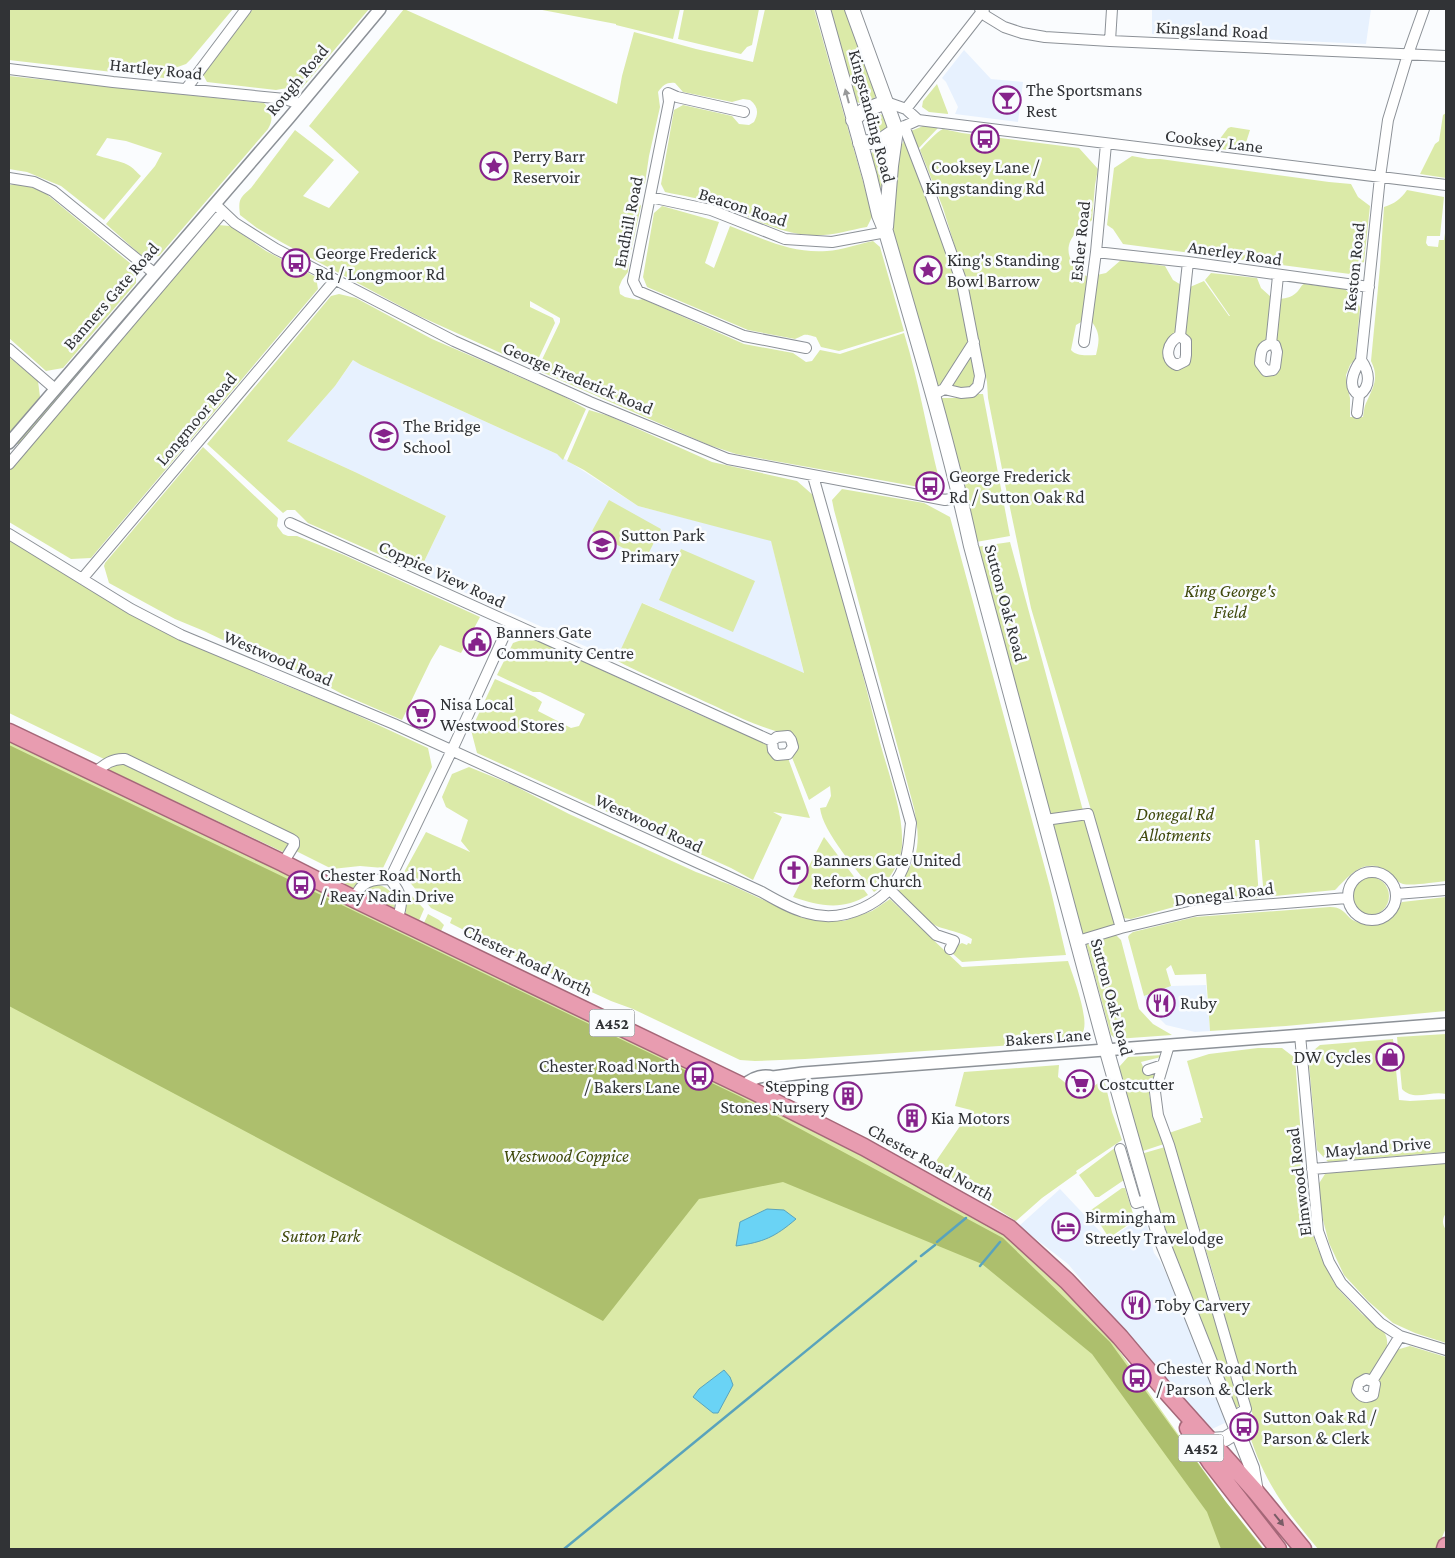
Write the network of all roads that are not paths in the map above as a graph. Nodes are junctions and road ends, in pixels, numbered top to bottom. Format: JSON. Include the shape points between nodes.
{"nodes":[{"id":1,"x":246,"y":9,"type":"edge"},
{"id":2,"x":380,"y":9,"type":"edge"},
{"id":3,"x":823,"y":9,"type":"edge"},
{"id":4,"x":852,"y":9,"type":"edge"},
{"id":5,"x":1112,"y":9,"type":"edge"},
{"id":6,"x":1424,"y":9,"type":"edge"},
{"id":7,"x":982,"y":10,"type":"edge"},
{"id":8,"x":1110,"y":41,"type":"junction"},
{"id":9,"x":1408,"y":54,"type":"junction"},
{"id":10,"x":1446,"y":56,"type":"edge"},
{"id":11,"x":9,"y":69,"type":"edge"},
{"id":12,"x":186,"y":88,"type":"junction"},
{"id":13,"x":886,"y":102,"type":"junction"},
{"id":14,"x":300,"y":104,"type":"junction"},
{"id":15,"x":906,"y":109,"type":"junction"},
{"id":16,"x":744,"y":112,"type":"dead end"},
{"id":17,"x":853,"y":120,"type":"junction"},
{"id":18,"x":918,"y":120,"type":"junction"},
{"id":19,"x":900,"y":128,"type":"junction"},
{"id":20,"x":860,"y":143,"type":"junction"},
{"id":21,"x":1106,"y":144,"type":"junction"},
{"id":22,"x":241,"y":174,"type":"joint"},
{"id":23,"x":1380,"y":177,"type":"junction"},
{"id":24,"x":9,"y":178,"type":"edge"},
{"id":25,"x":1446,"y":185,"type":"edge"},
{"id":26,"x":650,"y":197,"type":"junction"},
{"id":27,"x":219,"y":208,"type":"junction"},
{"id":28,"x":886,"y":232,"type":"junction"},
{"id":29,"x":1096,"y":252,"type":"junction"},
{"id":30,"x":1188,"y":262,"type":"junction"},
{"id":31,"x":154,"y":273,"type":"junction"},
{"id":32,"x":1278,"y":276,"type":"junction"},
{"id":33,"x":335,"y":280,"type":"junction"},
{"id":34,"x":1369,"y":288,"type":"junction"},
{"id":35,"x":1180,"y":336,"type":"dead end"},
{"id":36,"x":974,"y":342,"type":"junction"},
{"id":37,"x":1084,"y":342,"type":"dead end"},
{"id":38,"x":1270,"y":344,"type":"dead end"},
{"id":39,"x":806,"y":348,"type":"dead end"},
{"id":40,"x":9,"y":349,"type":"edge"},
{"id":41,"x":1361,"y":360,"type":"junction"},
{"id":42,"x":54,"y":388,"type":"junction"},
{"id":43,"x":938,"y":392,"type":"junction"},
{"id":44,"x":1359,"y":395,"type":"junction"},
{"id":45,"x":1357,"y":413,"type":"dead end"},
{"id":46,"x":9,"y":443,"type":"edge"},
{"id":47,"x":9,"y":464,"type":"edge"},
{"id":48,"x":813,"y":476,"type":"junction"},
{"id":49,"x":960,"y":497,"type":"junction"},
{"id":50,"x":290,"y":523,"type":"dead end"},
{"id":51,"x":9,"y":534,"type":"edge"},
{"id":52,"x":82,"y":579,"type":"junction"},
{"id":53,"x":510,"y":624,"type":"junction"},
{"id":54,"x":9,"y":732,"type":"edge"},
{"id":55,"x":772,"y":741,"type":"dead end"},
{"id":56,"x":452,"y":750,"type":"junction"},
{"id":57,"x":94,"y":773,"type":"junction"},
{"id":58,"x":1045,"y":820,"type":"junction"},
{"id":59,"x":283,"y":863,"type":"junction"},
{"id":60,"x":390,"y":879,"type":"junction"},
{"id":61,"x":890,"y":890,"type":"junction"},
{"id":62,"x":1446,"y":890,"type":"edge"},
{"id":63,"x":1396,"y":894,"type":"junction"},
{"id":64,"x":1347,"y":898,"type":"junction"},
{"id":65,"x":354,"y":899,"type":"junction"},
{"id":66,"x":397,"y":920,"type":"junction"},
{"id":67,"x":1121,"y":928,"type":"junction"},
{"id":68,"x":1078,"y":941,"type":"junction"},
{"id":69,"x":956,"y":944,"type":"dead end"},
{"id":70,"x":1446,"y":1024,"type":"edge"},
{"id":71,"x":1300,"y":1035,"type":"junction"},
{"id":72,"x":1169,"y":1045,"type":"junction"},
{"id":73,"x":1107,"y":1050,"type":"junction"},
{"id":74,"x":1163,"y":1066,"type":"junction"},
{"id":75,"x":1148,"y":1070,"type":"dead end"},
{"id":76,"x":749,"y":1089,"type":"junction"},
{"id":77,"x":1137,"y":1154,"type":"junction"},
{"id":78,"x":1446,"y":1158,"type":"edge"},
{"id":79,"x":1312,"y":1169,"type":"junction"},
{"id":80,"x":1149,"y":1200,"type":"junction"},
{"id":81,"x":1400,"y":1336,"type":"junction"},
{"id":82,"x":1446,"y":1350,"type":"edge"},
{"id":83,"x":1372,"y":1381,"type":"dead end"},
{"id":84,"x":1163,"y":1388,"type":"junction"},
{"id":85,"x":1232,"y":1418,"type":"junction"},
{"id":86,"x":1238,"y":1431,"type":"junction"},
{"id":87,"x":1210,"y":1440,"type":"junction"},
{"id":88,"x":1245,"y":1451,"type":"junction"},
{"id":89,"x":1236,"y":1470,"type":"junction"},
{"id":90,"x":1256,"y":1492,"type":"junction"},
{"id":91,"x":1243,"y":1505,"type":"junction"},
{"id":92,"x":1278,"y":1549,"type":"edge"},
{"id":93,"x":1303,"y":1549,"type":"edge"}],
"edges":[{"from":1,"to":12,"type":"street"},
{"from":2,"to":14,"type":"street","name":"Rough Road"},
{"from":17,"to":3,"type":"main road","name":"Kingstanding Road","one_way":true},
{"from":4,"to":13,"type":"main road","name":"Kingstanding Road"},
{"from":5,"to":8,"type":"street"},
{"from":6,"to":9,"type":"street","name":"Keston Road"},
{"from":7,"to":8,"type":"street","name":"Kingsland Road","via":[[1004,27],[1022,33]]},
{"from":7,"to":15,"type":"street"},
{"from":8,"to":9,"type":"street","name":"Kingsland Road"},
{"from":9,"to":10,"type":"street","name":"Kingsland Road"},
{"from":9,"to":23,"type":"street","name":"Keston Road","via":[[1388,120]]},
{"from":11,"to":12,"type":"street","name":"Hartley Road"},
{"from":12,"to":14,"type":"street","name":"Hartley Road","via":[[285,99]]},
{"from":13,"to":15,"type":"street"},
{"from":13,"to":17,"type":"main road","via":[[863,111]]},
{"from":13,"to":19,"type":"main road","name":"Kingstanding Road"},
{"from":14,"to":22,"type":"street","name":"Rough Road"},
{"from":15,"to":18,"type":"street"},
{"from":16,"to":26,"type":"street","name":"Endhill Road","via":[[673,100]]},
{"from":17,"to":20,"type":"main road","name":"Kingstanding Road"},
{"from":18,"to":19,"type":"street"},
{"from":18,"to":21,"type":"street","name":"Cooksey Lane"},
{"from":19,"to":20,"type":"main road","via":[[880,141]]},
{"from":19,"to":28,"type":"main road","name":"Kingstanding Road","via":[[891,166]]},
{"from":19,"to":36,"type":"street","name":"Kingstanding Road","via":[[931,196],[962,283]]},
{"from":20,"to":28,"type":"main road","name":"Kingstanding Road"},
{"from":21,"to":23,"type":"street","name":"Cooksey Lane"},
{"from":21,"to":29,"type":"street","name":"Esher Road"},
{"from":22,"to":27,"type":"street","name":"Banners Gate Road"},
{"from":23,"to":25,"type":"street","name":"Cooksey Lane"},
{"from":23,"to":34,"type":"street","name":"Keston Road"},
{"from":24,"to":31,"type":"street","via":[[34,182],[53,191]]},
{"from":26,"to":28,"type":"street","name":"Beacon Road","via":[[711,210],[785,239],[832,242]]},
{"from":26,"to":39,"type":"street","name":"Endhill Road","via":[[633,281],[638,291],[744,336]]},
{"from":27,"to":31,"type":"street","name":"Banners Gate Road"},
{"from":27,"to":33,"type":"street","name":"George Frederick Road","via":[[235,223],[268,244]]},
{"from":27,"to":47,"type":"street","name":"Banners Gate Road"},
{"from":28,"to":43,"type":"main road","name":"Kingstanding Road"},
{"from":29,"to":30,"type":"street","name":"Anerley Road"},
{"from":29,"to":37,"type":"street","name":"Esher Road"},
{"from":30,"to":32,"type":"street","name":"Anerley Road"},
{"from":30,"to":35,"type":"street"},
{"from":31,"to":42,"type":"street","name":"Banners Gate Road"},
{"from":32,"to":34,"type":"street","name":"Anerley Road"},
{"from":32,"to":38,"type":"street"},
{"from":33,"to":48,"type":"street","name":"George Frederick Road","via":[[463,345],[728,459]]},
{"from":33,"to":52,"type":"street","name":"Longmoor Road"},
{"from":34,"to":41,"type":"street","name":"Keston Road"},
{"from":36,"to":43,"type":"street"},
{"from":36,"to":43,"type":"street","name":"Kingstanding Road","via":[[980,376],[978,386],[972,392],[961,394]]},
{"from":40,"to":42,"type":"street"},
{"from":41,"to":44,"type":"street","name":"Keston Road","via":[[1353,373],[1352,386]]},
{"from":41,"to":44,"type":"street","name":"Keston Road","via":[[1368,372],[1368,382],[1365,391]]},
{"from":42,"to":46,"type":"street","name":"Banners Gate Road"},
{"from":43,"to":49,"type":"main road","name":"Sutton Oak Road"},
{"from":44,"to":45,"type":"street","name":"Keston Road"},
{"from":48,"to":49,"type":"street","name":"George Frederick Road","via":[[945,500]]},
{"from":48,"to":61,"type":"street","name":"Westwood Road","via":[[911,823],[902,869]]},
{"from":49,"to":58,"type":"main road","name":"Sutton Oak Road"},
{"from":50,"to":53,"type":"street","name":"Coppice View Road"},
{"from":51,"to":52,"type":"street","name":"Westwood Road"},
{"from":52,"to":56,"type":"street","name":"Westwood Road","via":[[181,635]]},
{"from":53,"to":55,"type":"street","name":"Coppice View Road"},
{"from":53,"to":56,"type":"street"},
{"from":54,"to":57,"type":"highway","name":"Chester Road North","number":"A452"},
{"from":56,"to":60,"type":"street"},
{"from":56,"to":61,"type":"street","name":"Westwood Road","via":[[807,914],[849,914],[866,907]]},
{"from":57,"to":59,"type":"highway","name":"Chester Road North","number":"A452"},
{"from":57,"to":59,"type":"street","via":[[107,762],[125,759],[291,839],[294,845]]},
{"from":58,"to":67,"type":"street","name":"Sutton Oak Road","via":[[1088,814]]},
{"from":58,"to":68,"type":"main road","name":"Sutton Oak Road"},
{"from":59,"to":65,"type":"highway","name":"Chester Road North","number":"A452"},
{"from":60,"to":65,"type":"street","via":[[364,882]]},
{"from":60,"to":66,"type":"street","via":[[402,901]]},
{"from":61,"to":69,"type":"street","via":[[936,934]]},
{"from":62,"to":63,"type":"street"},
{"from":63,"to":64,"type":"street","via":[[1388,878],[1374,872],[1365,873],[1353,881]]},
{"from":63,"to":64,"type":"street","via":[[1395,905],[1388,914],[1373,920],[1355,914]]},
{"from":64,"to":67,"type":"street","name":"Donegal Road","via":[[1197,910]]},
{"from":65,"to":66,"type":"highway","name":"Chester Road North","number":"A452"},
{"from":66,"to":76,"type":"highway","name":"Chester Road North","number":"A452"},
{"from":67,"to":68,"type":"street","name":"Donegal Road"},
{"from":68,"to":73,"type":"main road","name":"Sutton Oak Road"},
{"from":70,"to":71,"type":"street","name":"Bakers Lane"},
{"from":71,"to":72,"type":"street","name":"Bakers Lane"},
{"from":71,"to":79,"type":"street","name":"Elmwood Road"},
{"from":72,"to":73,"type":"street","name":"Bakers Lane"},
{"from":72,"to":74,"type":"street"},
{"from":73,"to":76,"type":"street","name":"Bakers Lane","via":[[769,1076],[754,1079]]},
{"from":73,"to":77,"type":"main road","name":"Sutton Oak Road"},
{"from":74,"to":75,"type":"street","name":"Sutton Oak Road"},
{"from":74,"to":85,"type":"street","via":[[1155,1092],[1158,1115],[1246,1409]]},
{"from":76,"to":84,"type":"highway","name":"Chester Road North","number":"A452","via":[[864,1147],[1009,1228],[1120,1336]]},
{"from":77,"to":80,"type":"main road","name":"Sutton Oak Road"},
{"from":77,"to":80,"type":"street","via":[[1121,1154],[1136,1203]]},
{"from":78,"to":79,"type":"street","name":"Mayland Drive"},
{"from":79,"to":81,"type":"street","name":"Elmwood Road","via":[[1318,1231],[1329,1262],[1356,1300]]},
{"from":80,"to":85,"type":"main road","name":"Sutton Oak Road","via":[[1158,1231]]},
{"from":81,"to":82,"type":"street","name":"Elmwood Road"},
{"from":81,"to":83,"type":"street"},
{"from":84,"to":87,"type":"highway","name":"Chester Road North","number":"A452"},
{"from":84,"to":91,"type":"highway","name":"Chester Road North","number":"A452","via":[[1210,1463]]},
{"from":85,"to":86,"type":"main road","name":"Sutton Oak Road"},
{"from":86,"to":87,"type":"main road","via":[[1225,1439]]},
{"from":86,"to":88,"type":"main road","name":"Sutton Oak Road"},
{"from":87,"to":89,"type":"highway","name":"Chester Road North","number":"A452"},
{"from":88,"to":89,"type":"main road"},
{"from":88,"to":90,"type":"main road","name":"Sutton Oak Road"},
{"from":89,"to":90,"type":"highway","name":"Chester Road North","number":"A452"},
{"from":89,"to":91,"type":"main road"},
{"from":90,"to":93,"type":"highway","name":"Chester Road North","number":"A452","one_way":true},
{"from":91,"to":92,"type":"highway","name":"Chester Road North","number":"A452"}]}
